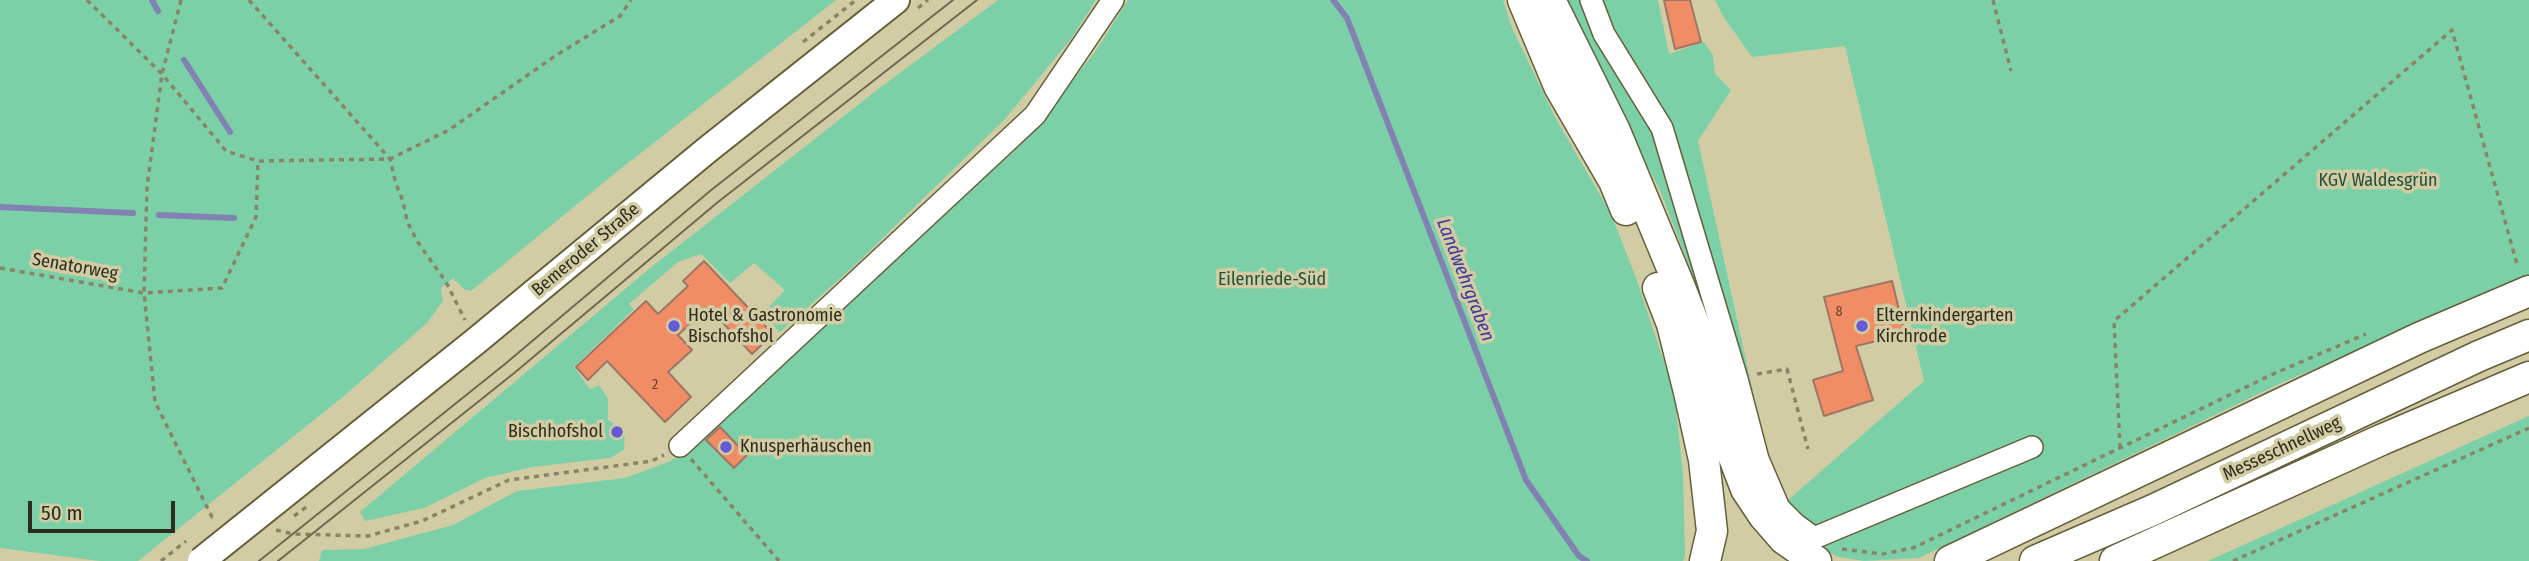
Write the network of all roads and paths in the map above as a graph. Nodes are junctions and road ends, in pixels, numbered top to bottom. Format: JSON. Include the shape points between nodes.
{"nodes":[{"id":1,"x":87,"y":0,"type":"edge"},
{"id":2,"x":181,"y":0,"type":"edge"},
{"id":3,"x":249,"y":0,"type":"edge"},
{"id":4,"x":631,"y":0,"type":"edge"},
{"id":5,"x":895,"y":0,"type":"edge"},
{"id":6,"x":1113,"y":0,"type":"edge"},
{"id":7,"x":1523,"y":0,"type":"edge"},
{"id":8,"x":1550,"y":0,"type":"edge"},
{"id":9,"x":1591,"y":0,"type":"edge"},
{"id":10,"x":1993,"y":0,"type":"edge"},
{"id":11,"x":2011,"y":71,"type":"dead end"},
{"id":12,"x":162,"y":74,"type":"junction"},
{"id":13,"x":390,"y":159,"type":"junction"},
{"id":14,"x":258,"y":161,"type":"junction"},
{"id":15,"x":2529,"y":264,"type":"edge"},
{"id":16,"x":0,"y":268,"type":"edge"},
{"id":17,"x":2518,"y":277,"type":"edge"},
{"id":18,"x":144,"y":293,"type":"junction"},
{"id":19,"x":2529,"y":309,"type":"edge"},
{"id":20,"x":461,"y":312,"type":"dead end"},
{"id":21,"x":2371,"y":332,"type":"dead end"},
{"id":22,"x":2529,"y":335,"type":"edge"},
{"id":23,"x":2529,"y":377,"type":"edge"},
{"id":24,"x":1737,"y":379,"type":"junction"},
{"id":25,"x":2365,"y":409,"type":"junction"},
{"id":26,"x":2529,"y":428,"type":"edge"},
{"id":27,"x":680,"y":446,"type":"junction"},
{"id":28,"x":2032,"y":447,"type":"dead end"},
{"id":29,"x":2120,"y":448,"type":"junction"},
{"id":30,"x":1808,"y":449,"type":"dead end"},
{"id":31,"x":225,"y":520,"type":"dead end"},
{"id":32,"x":266,"y":528,"type":"dead end"},
{"id":33,"x":1815,"y":550,"type":"edge"},
{"id":34,"x":201,"y":561,"type":"edge"},
{"id":35,"x":779,"y":561,"type":"edge"},
{"id":36,"x":1705,"y":561,"type":"edge"},
{"id":37,"x":1950,"y":561,"type":"edge"},
{"id":38,"x":2035,"y":561,"type":"edge"},
{"id":39,"x":2115,"y":561,"type":"edge"},
{"id":40,"x":2233,"y":561,"type":"edge"}],
"edges":[{"from":1,"to":12,"type":"path"},
{"from":2,"to":12,"type":"path"},
{"from":3,"to":13,"type":"path"},
{"from":4,"to":13,"type":"path","via":[[620,16],[449,130]]},
{"from":5,"to":34,"type":"main road","name":"Bemeroder Straße","bridge":true},
{"from":6,"to":27,"type":"lane","via":[[1035,115]]},
{"from":7,"to":36,"type":"highway","via":[[1559,86],[1614,181],[1672,324],[1704,460],[1712,531]]},
{"from":8,"to":33,"type":"highway","via":[[1615,131],[1679,285],[1708,360],[1746,489],[1784,539]]},
{"from":9,"to":24,"type":"lane","via":[[1604,34],[1662,128]]},
{"from":10,"to":11,"type":"path"},
{"from":12,"to":14,"type":"path","via":[[226,151]]},
{"from":12,"to":18,"type":"path","via":[[147,187]]},
{"from":13,"to":14,"type":"path"},
{"from":13,"to":20,"type":"path","via":[[407,222]]},
{"from":14,"to":18,"type":"path","name":"Senatorweg","via":[[256,217],[222,288]]},
{"from":15,"to":17,"type":"path"},
{"from":16,"to":18,"type":"path","name":"Senatorweg"},
{"from":17,"to":29,"type":"path","via":[[2452,30],[2115,321]]},
{"from":17,"to":37,"type":"highway","via":[[2419,338]]},
{"from":18,"to":31,"type":"path","via":[[155,402],[212,517]]},
{"from":19,"to":25,"type":"highway","via":[[2428,361]]},
{"from":21,"to":29,"type":"path"},
{"from":22,"to":25,"type":"highway","name":"Messeschnellweg"},
{"from":23,"to":39,"type":"highway","name":"Messeschnellweg"},
{"from":24,"to":30,"type":"path","via":[[1787,369]]},
{"from":24,"to":33,"type":"lane","via":[[1758,459],[1779,508]]},
{"from":25,"to":38,"type":"highway","name":"Messeschnellweg"},
{"from":26,"to":40,"type":"path"},
{"from":27,"to":32,"type":"path","via":[[652,461],[509,480],[422,521],[368,536],[293,534]]},
{"from":27,"to":35,"type":"path"},
{"from":28,"to":33,"type":"lane"},
{"from":29,"to":33,"type":"path","via":[[1913,548],[1882,554]]}]}
